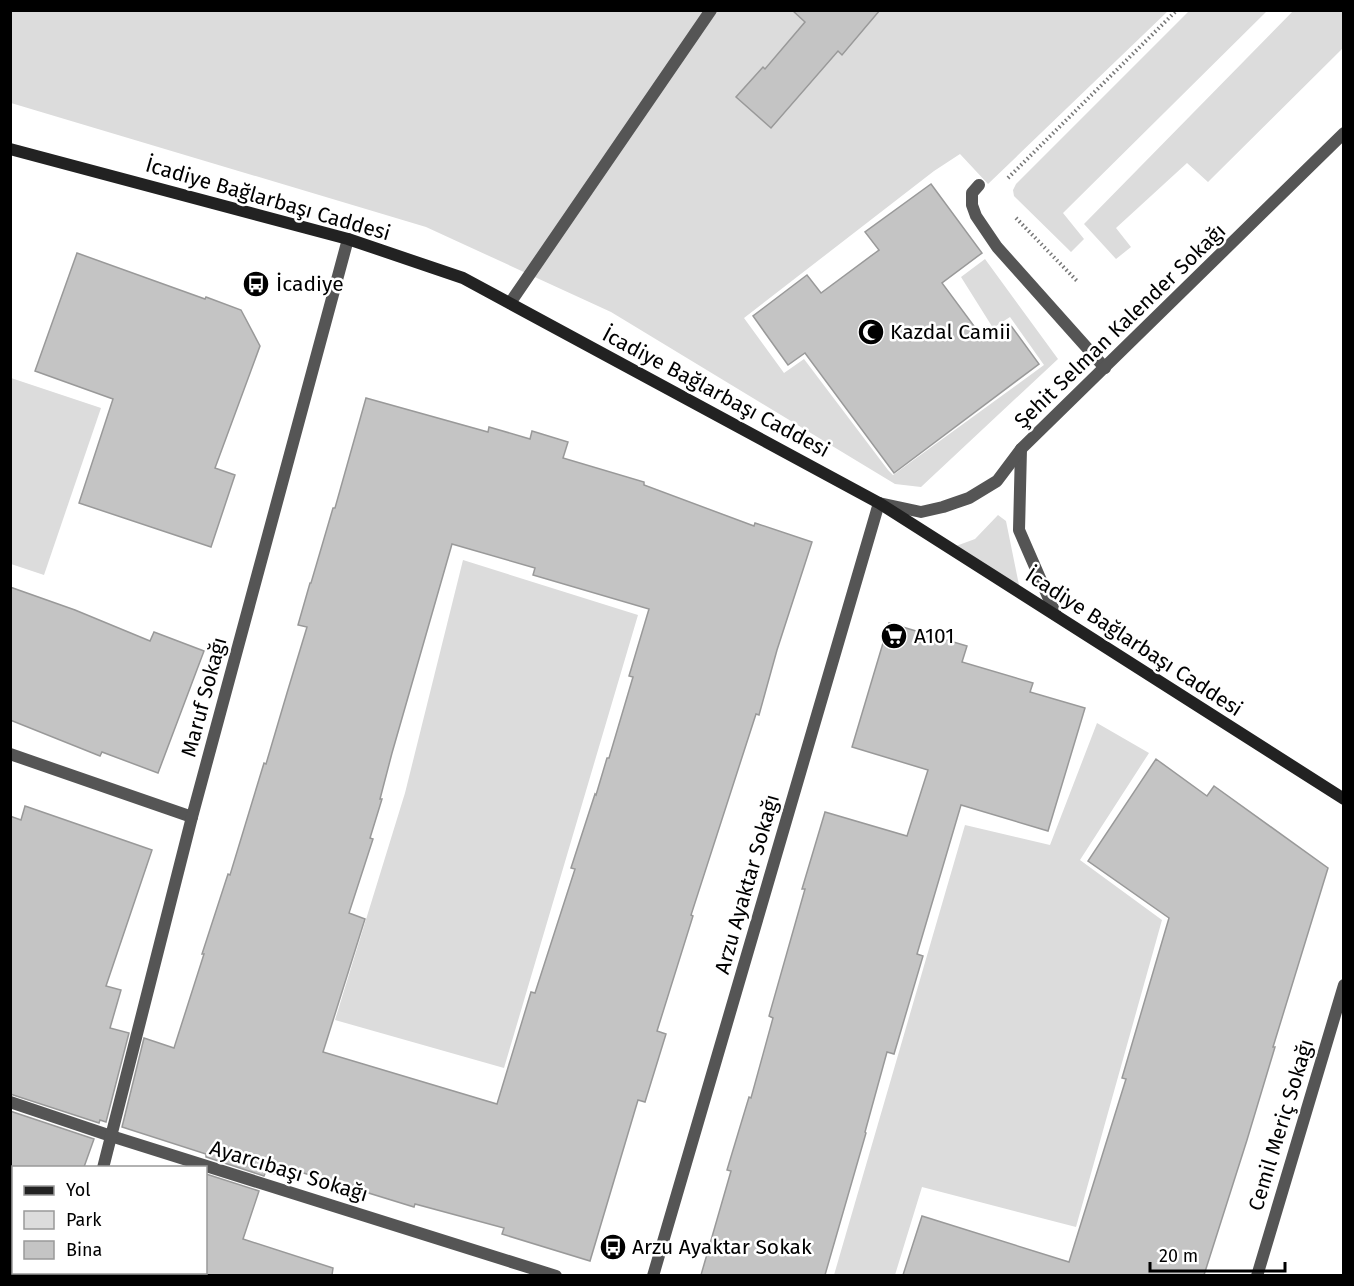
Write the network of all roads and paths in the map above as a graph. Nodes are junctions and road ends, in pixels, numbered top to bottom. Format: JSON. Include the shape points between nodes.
{"nodes":[{"id":1,"x":711,"y":10,"type":"edge"},
{"id":2,"x":1178,"y":10,"type":"edge"},
{"id":3,"x":1344,"y":133,"type":"edge"},
{"id":4,"x":10,"y":149,"type":"edge"},
{"id":5,"x":1007,"y":179,"type":"dead end"},
{"id":6,"x":979,"y":185,"type":"dead end"},
{"id":7,"x":1015,"y":217,"type":"dead end"},
{"id":8,"x":348,"y":239,"type":"junction"},
{"id":9,"x":1078,"y":282,"type":"dead end"},
{"id":10,"x":510,"y":303,"type":"junction"},
{"id":11,"x":1105,"y":368,"type":"junction"},
{"id":12,"x":1021,"y":449,"type":"junction"},
{"id":13,"x":879,"y":503,"type":"junction"},
{"id":14,"x":1056,"y":615,"type":"junction"},
{"id":15,"x":10,"y":754,"type":"edge"},
{"id":16,"x":1344,"y":799,"type":"edge"},
{"id":17,"x":192,"y":817,"type":"junction"},
{"id":18,"x":1344,"y":985,"type":"edge"},
{"id":19,"x":10,"y":1102,"type":"edge"},
{"id":20,"x":111,"y":1136,"type":"junction"},
{"id":21,"x":104,"y":1166,"type":"edge"},
{"id":22,"x":556,"y":1275,"type":"edge"},
{"id":23,"x":653,"y":1275,"type":"edge"},
{"id":24,"x":1257,"y":1275,"type":"edge"}],
"edges":[{"from":1,"to":10,"type":"street"},
{"from":2,"to":5,"type":"path"},
{"from":3,"to":11,"type":"street","name":"Şehit Selman Kalender Sokağı"},
{"from":4,"to":8,"type":"main road","name":"İcadiye Bağlarbaşı Caddesi"},
{"from":6,"to":11,"type":"street","via":[[972,193],[975,216],[997,247]]},
{"from":7,"to":9,"type":"path"},
{"from":8,"to":10,"type":"main road","name":"İcadiye Bağlarbaşı Caddesi","via":[[463,278]]},
{"from":8,"to":17,"type":"street","name":"Maruf Sokağı"},
{"from":10,"to":13,"type":"main road","name":"İcadiye Bağlarbaşı Caddesi"},
{"from":11,"to":12,"type":"street","name":"Şehit Selman Kalender Sokağı"},
{"from":12,"to":13,"type":"street","via":[[997,481],[969,498],[921,512]]},
{"from":12,"to":14,"type":"street","name":"Şehit Selman Kalender Sokağı","via":[[1019,530]]},
{"from":13,"to":14,"type":"main road","name":"İcadiye Bağlarbaşı Caddesi"},
{"from":13,"to":23,"type":"street","name":"Arzu Ayaktar Sokağı"},
{"from":14,"to":16,"type":"main road","name":"İcadiye Bağlarbaşı Caddesi"},
{"from":15,"to":17,"type":"street"},
{"from":17,"to":20,"type":"street","name":"Maruf Sokağı"},
{"from":18,"to":24,"type":"street","name":"Cemil Meriç Sokağı"},
{"from":19,"to":20,"type":"street","name":"Ayarcıbaşı Sokağı"},
{"from":20,"to":21,"type":"street","name":"Maruf Sokağı"},
{"from":20,"to":22,"type":"street","name":"Ayarcıbaşı Sokağı"}]}
